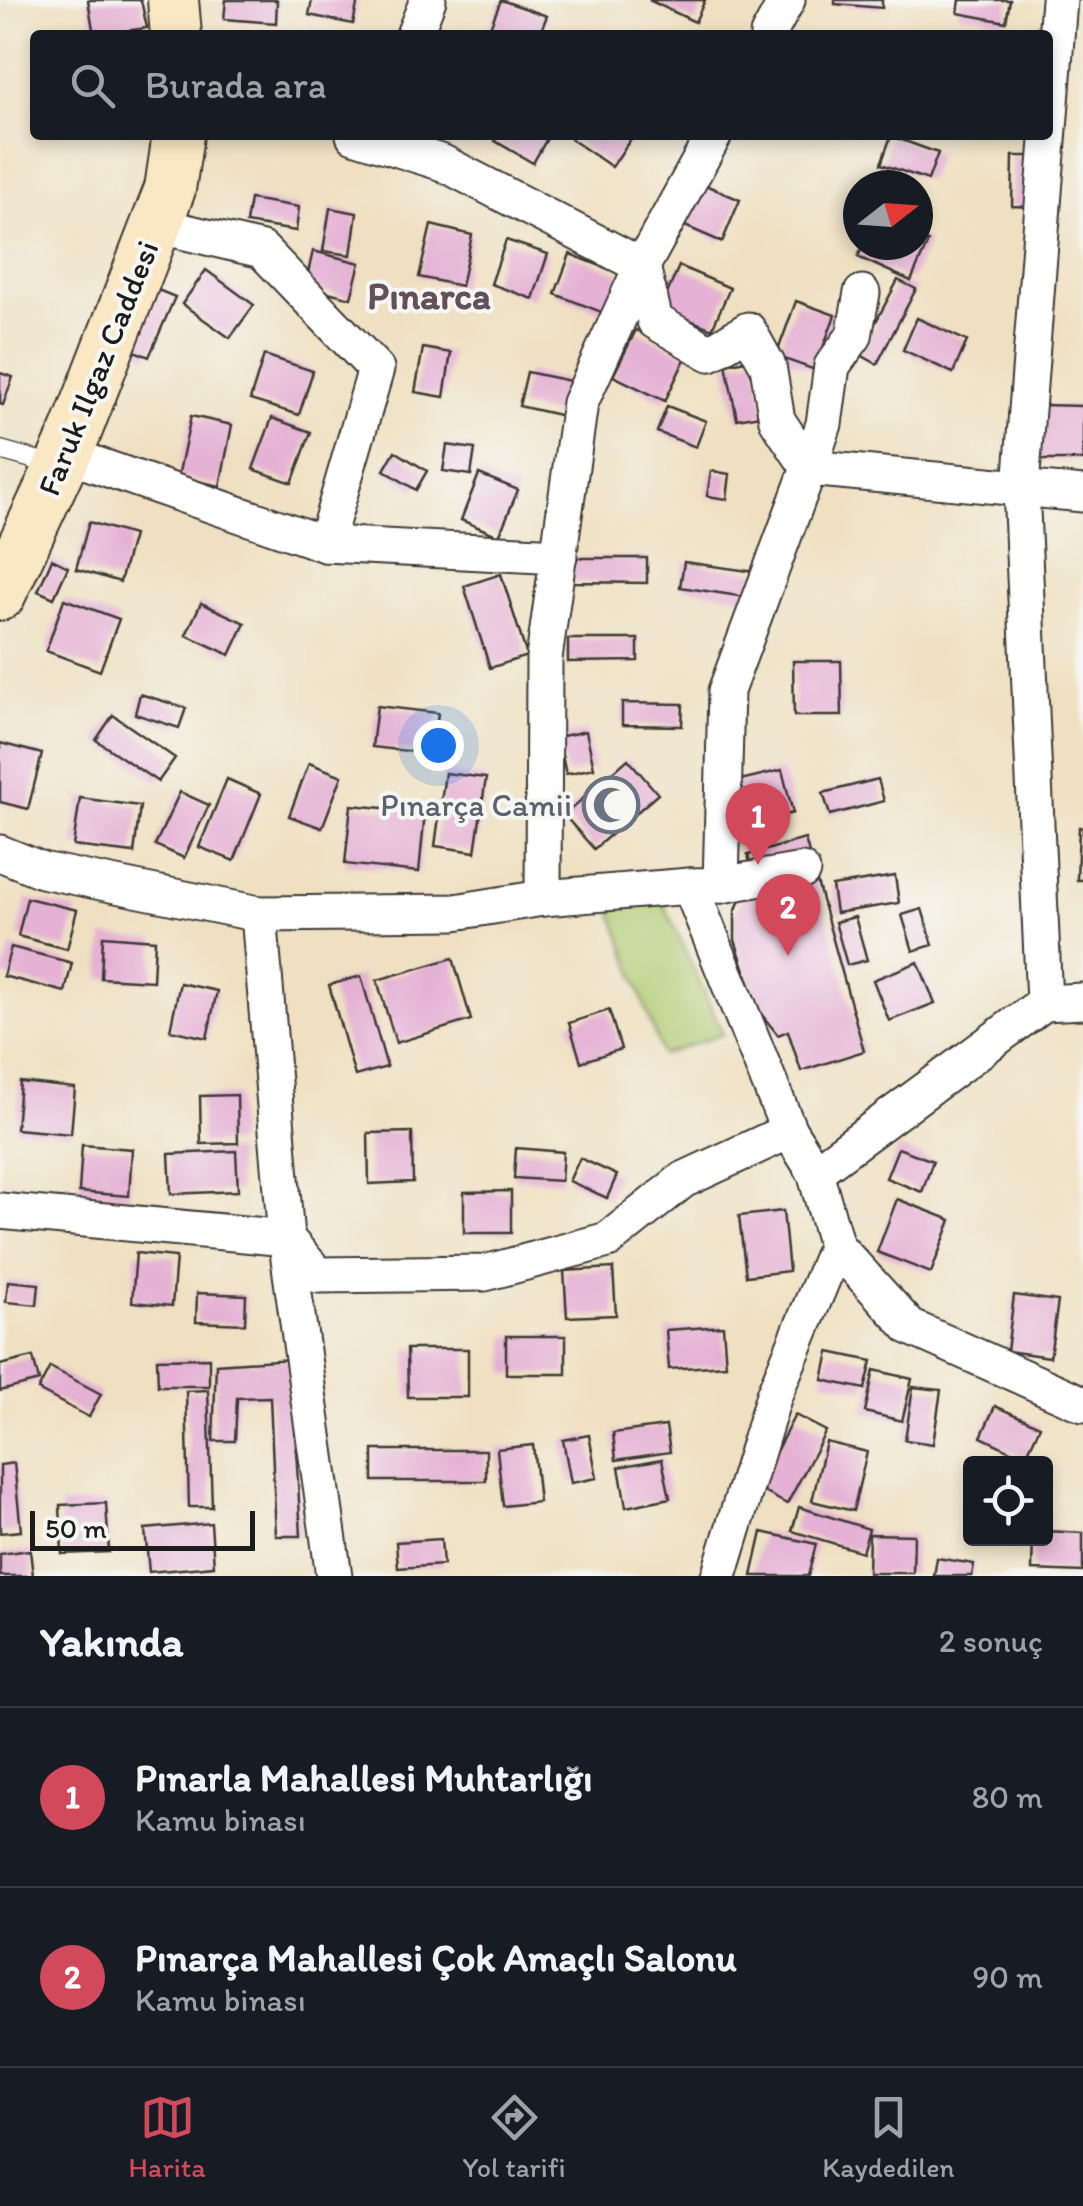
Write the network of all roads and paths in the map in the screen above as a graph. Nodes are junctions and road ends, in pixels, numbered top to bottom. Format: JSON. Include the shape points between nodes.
{"nodes":[{"id":1,"x":173,"y":0,"type":"edge"},
{"id":2,"x":428,"y":0,"type":"edge"},
{"id":3,"x":786,"y":0,"type":"edge"},
{"id":4,"x":1059,"y":0,"type":"edge"},
{"id":5,"x":176,"y":30,"type":"edge"},
{"id":6,"x":416,"y":30,"type":"edge"},
{"id":7,"x":771,"y":30,"type":"edge"},
{"id":8,"x":1053,"y":75,"type":"edge"},
{"id":9,"x":177,"y":140,"type":"edge"},
{"id":10,"x":390,"y":140,"type":"edge"},
{"id":11,"x":711,"y":140,"type":"edge"},
{"id":12,"x":1048,"y":140,"type":"edge"},
{"id":13,"x":156,"y":224,"type":"junction"},
{"id":14,"x":642,"y":266,"type":"junction"},
{"id":15,"x":862,"y":292,"type":"dead end"},
{"id":16,"x":0,"y":450,"type":"edge"},
{"id":17,"x":62,"y":460,"type":"junction"},
{"id":18,"x":809,"y":468,"type":"junction"},
{"id":19,"x":1020,"y":487,"type":"junction"},
{"id":20,"x":1083,"y":494,"type":"edge"},
{"id":21,"x":325,"y":544,"type":"junction"},
{"id":22,"x":559,"y":556,"type":"junction"},
{"id":23,"x":0,"y":595,"type":"edge"},
{"id":24,"x":0,"y":853,"type":"edge"},
{"id":25,"x":802,"y":872,"type":"dead end"},
{"id":26,"x":705,"y":885,"type":"junction"},
{"id":27,"x":542,"y":898,"type":"junction"},
{"id":28,"x":259,"y":914,"type":"junction"},
{"id":29,"x":1083,"y":1001,"type":"edge"},
{"id":30,"x":1044,"y":1002,"type":"junction"},
{"id":31,"x":789,"y":1130,"type":"junction"},
{"id":32,"x":815,"y":1172,"type":"junction"},
{"id":33,"x":0,"y":1211,"type":"edge"},
{"id":34,"x":286,"y":1238,"type":"junction"},
{"id":35,"x":836,"y":1246,"type":"junction"},
{"id":36,"x":1083,"y":1404,"type":"edge"},
{"id":37,"x":334,"y":1576,"type":"edge"},
{"id":38,"x":719,"y":1576,"type":"edge"}],
"edges":[{"from":1,"to":5,"type":"street"},
{"from":2,"to":6,"type":"street"},
{"from":3,"to":7,"type":"street"},
{"from":4,"to":8,"type":"street"},
{"from":9,"to":13,"type":"street","name":"Faruk Ilgaz Caddesi"},
{"from":10,"to":14,"type":"street"},
{"from":11,"to":14,"type":"street"},
{"from":12,"to":19,"type":"street"},
{"from":13,"to":17,"type":"street","name":"Faruk Ilgaz Caddesi"},
{"from":13,"to":21,"type":"street","via":[[262,250],[376,369]]},
{"from":14,"to":18,"type":"street","via":[[655,320],[696,345],[710,353],[748,330],[768,366],[777,420]]},
{"from":14,"to":22,"type":"street","via":[[580,403]]},
{"from":15,"to":18,"type":"street","via":[[854,336],[832,366]]},
{"from":16,"to":17,"type":"lane"},
{"from":17,"to":21,"type":"street"},
{"from":17,"to":23,"type":"street","name":"Faruk Ilgaz Caddesi"},
{"from":18,"to":19,"type":"street"},
{"from":18,"to":26,"type":"street","via":[[726,691]]},
{"from":19,"to":20,"type":"street"},
{"from":19,"to":30,"type":"street"},
{"from":21,"to":22,"type":"street"},
{"from":22,"to":27,"type":"street","via":[[544,658]]},
{"from":24,"to":28,"type":"street","via":[[42,870]]},
{"from":25,"to":26,"type":"street"},
{"from":26,"to":27,"type":"street"},
{"from":26,"to":31,"type":"street"},
{"from":27,"to":28,"type":"street","via":[[455,912]]},
{"from":28,"to":34,"type":"street"},
{"from":29,"to":30,"type":"street"},
{"from":30,"to":32,"type":"street"},
{"from":31,"to":32,"type":"street"},
{"from":31,"to":34,"type":"street","via":[[683,1180],[608,1240],[485,1272],[318,1275]]},
{"from":32,"to":35,"type":"street"},
{"from":33,"to":34,"type":"street"},
{"from":34,"to":37,"type":"street"},
{"from":35,"to":36,"type":"street","via":[[910,1327]]},
{"from":35,"to":38,"type":"street","via":[[774,1396]]}]}
